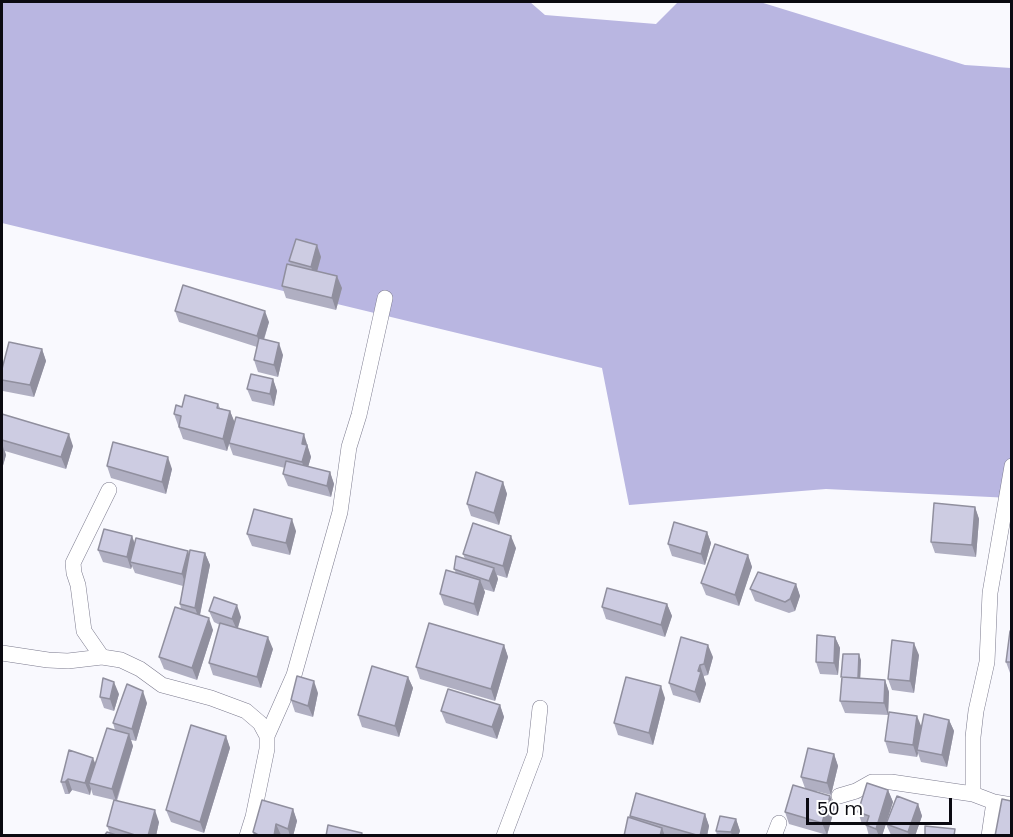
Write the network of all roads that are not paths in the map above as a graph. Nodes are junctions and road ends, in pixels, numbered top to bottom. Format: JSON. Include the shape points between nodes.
{"nodes":[{"id":1,"x":385,"y":298,"type":"dead end"},
{"id":2,"x":1011,"y":466,"type":"edge"},
{"id":3,"x":109,"y":489,"type":"dead end"},
{"id":4,"x":2,"y":653,"type":"edge"},
{"id":5,"x":102,"y":657,"type":"junction"},
{"id":6,"x":540,"y":708,"type":"dead end"},
{"id":7,"x":267,"y":736,"type":"junction"},
{"id":8,"x":974,"y":794,"type":"junction"},
{"id":9,"x":839,"y":796,"type":"dead end"},
{"id":10,"x":994,"y":802,"type":"junction"},
{"id":11,"x":1011,"y":805,"type":"edge"},
{"id":12,"x":247,"y":836,"type":"edge"},
{"id":13,"x":504,"y":836,"type":"edge"},
{"id":14,"x":989,"y":836,"type":"edge"}],
"edges":[{"from":1,"to":7,"type":"street","via":[[349,447],[340,512],[294,675]]},
{"from":2,"to":8,"type":"street","via":[[990,593],[987,662],[973,736]]},
{"from":3,"to":5,"type":"street","via":[[73,563],[84,631]]},
{"from":4,"to":5,"type":"street","via":[[58,660]]},
{"from":5,"to":7,"type":"street","via":[[130,664],[162,685],[246,711],[260,723]]},
{"from":6,"to":13,"type":"street","via":[[535,754]]},
{"from":7,"to":12,"type":"street"},
{"from":8,"to":9,"type":"street","via":[[872,782]]},
{"from":8,"to":10,"type":"street"},
{"from":10,"to":11,"type":"street"},
{"from":10,"to":14,"type":"street"}]}
